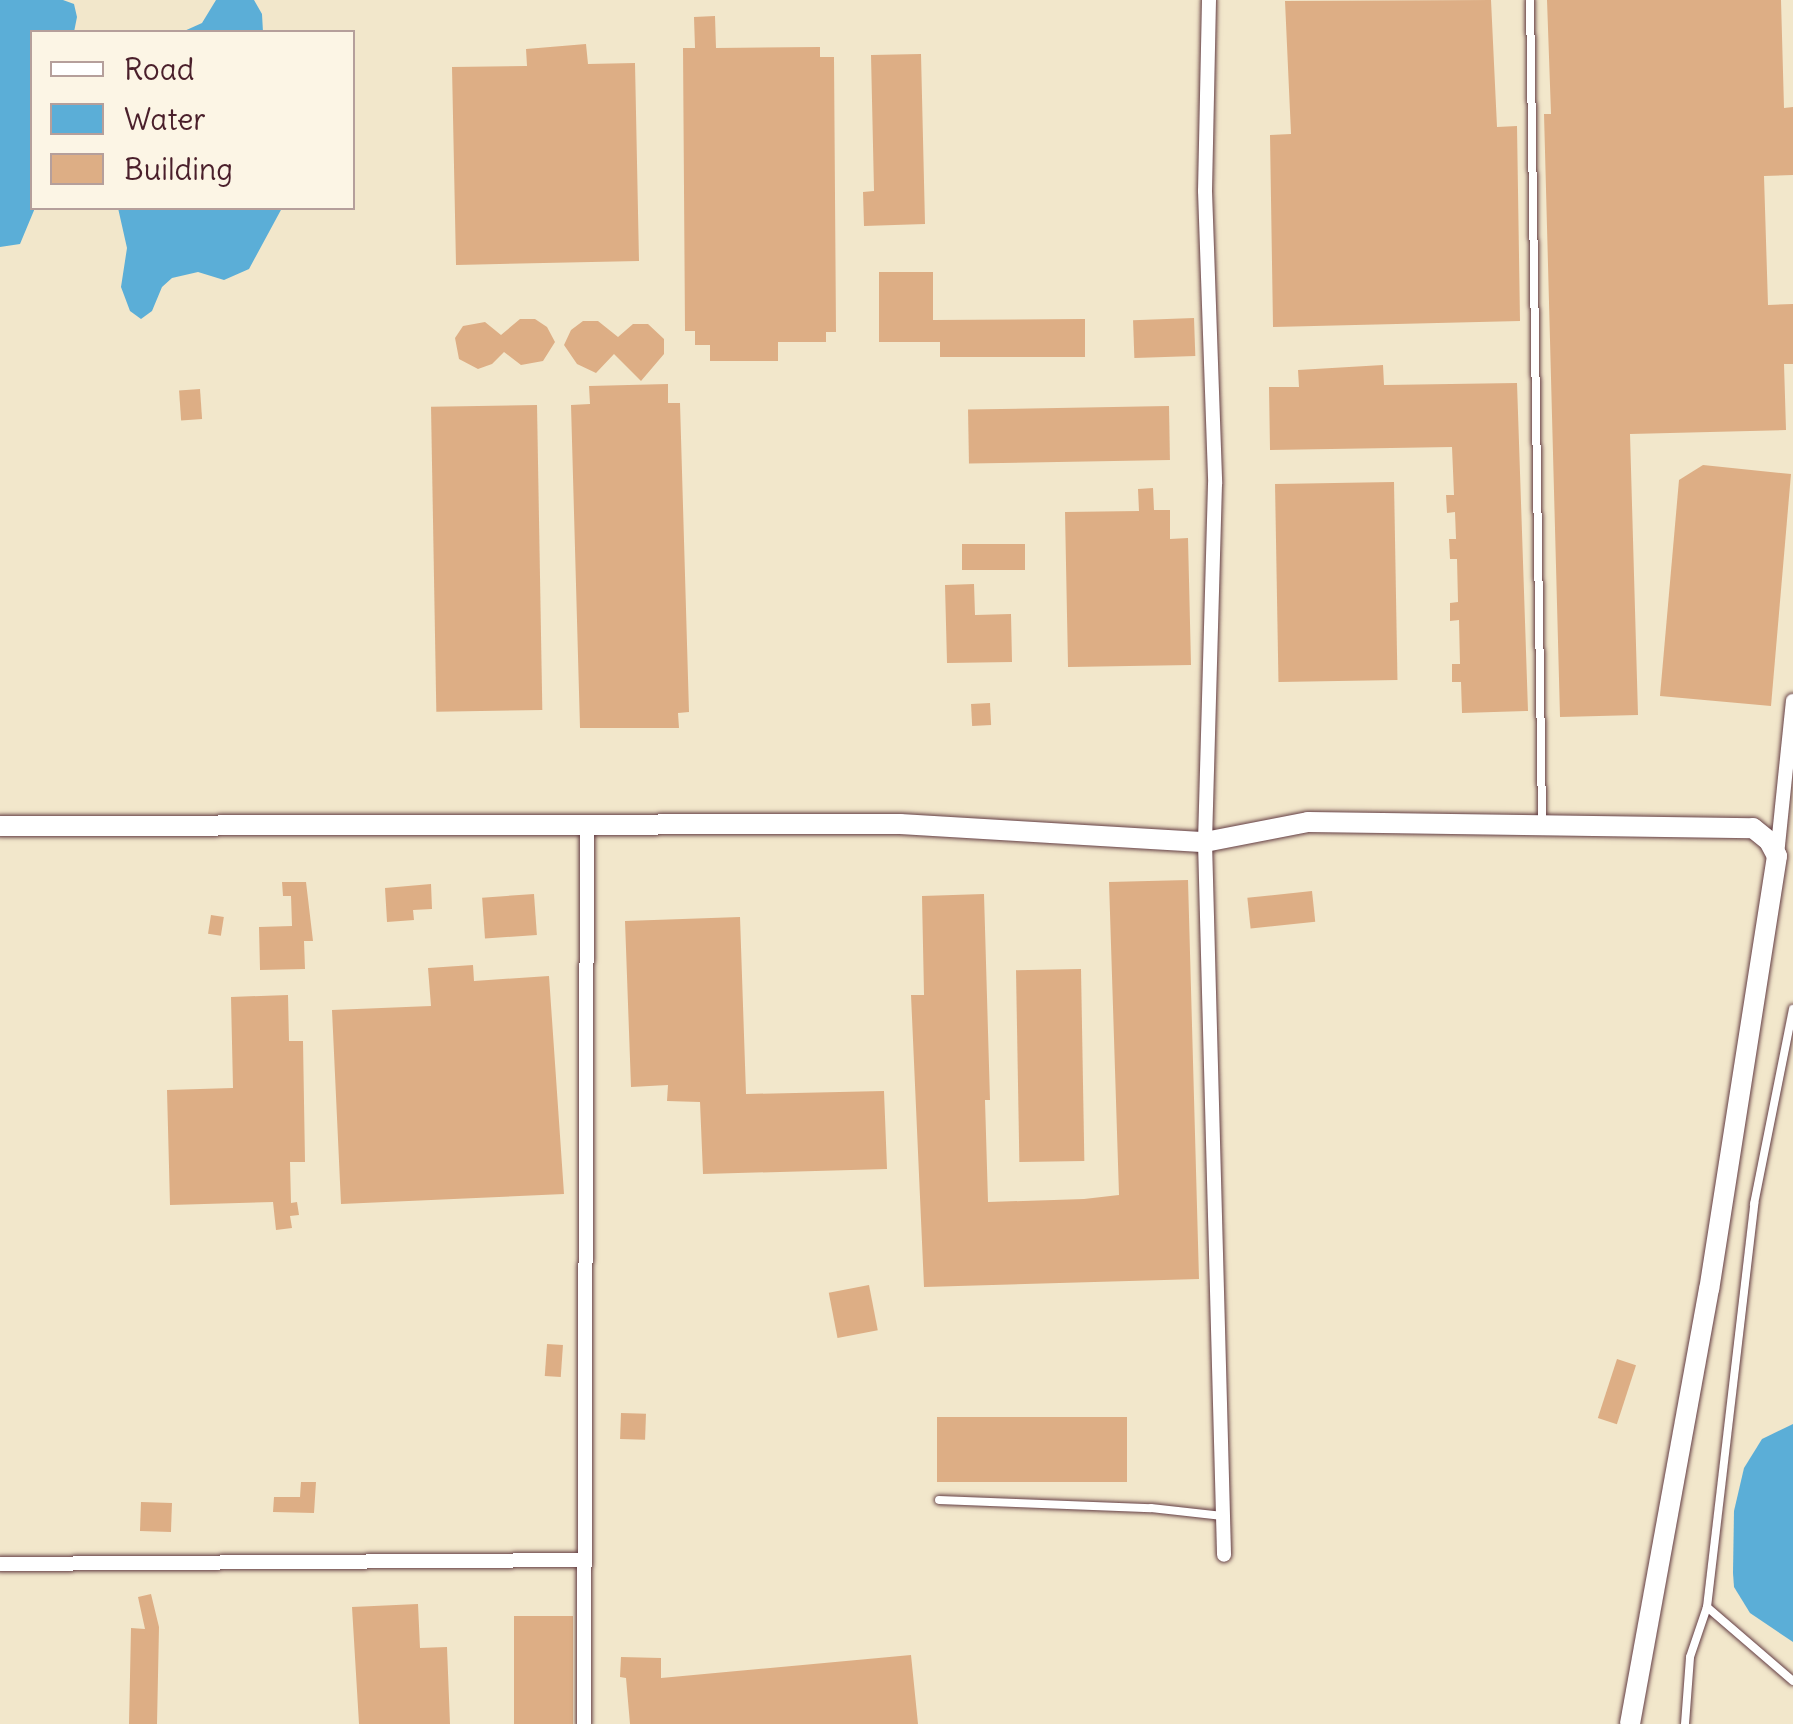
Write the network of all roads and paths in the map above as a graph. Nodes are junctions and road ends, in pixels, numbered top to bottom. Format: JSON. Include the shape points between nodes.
{"nodes":[{"id":1,"x":1209,"y":0,"type":"edge"},
{"id":2,"x":1530,"y":0,"type":"edge"},
{"id":3,"x":1793,"y":701,"type":"edge"},
{"id":4,"x":1790,"y":744,"type":"edge"},
{"id":5,"x":1542,"y":822,"type":"junction"},
{"id":6,"x":586,"y":825,"type":"junction"},
{"id":7,"x":0,"y":826,"type":"edge"},
{"id":8,"x":1205,"y":842,"type":"junction"},
{"id":9,"x":1777,"y":856,"type":"junction"},
{"id":10,"x":1793,"y":1010,"type":"edge"},
{"id":11,"x":939,"y":1500,"type":"dead end"},
{"id":12,"x":1224,"y":1516,"type":"junction"},
{"id":13,"x":1224,"y":1554,"type":"dead end"},
{"id":14,"x":581,"y":1560,"type":"junction"},
{"id":15,"x":0,"y":1564,"type":"edge"},
{"id":16,"x":1707,"y":1607,"type":"junction"},
{"id":17,"x":1793,"y":1680,"type":"edge"},
{"id":18,"x":584,"y":1724,"type":"edge"},
{"id":19,"x":1630,"y":1724,"type":"edge"},
{"id":20,"x":1685,"y":1724,"type":"edge"}],
"edges":[{"from":1,"to":8,"type":"street","via":[[1205,191],[1215,484]]},
{"from":2,"to":5,"type":"lane"},
{"from":3,"to":4,"type":"street"},
{"from":4,"to":9,"type":"street"},
{"from":5,"to":8,"type":"street","via":[[1308,822]]},
{"from":5,"to":9,"type":"street","via":[[1734,824],[1754,828]]},
{"from":6,"to":7,"type":"street"},
{"from":6,"to":8,"type":"street","via":[[900,824]]},
{"from":6,"to":14,"type":"street"},
{"from":8,"to":12,"type":"street"},
{"from":9,"to":19,"type":"street","via":[[1716,1251]]},
{"from":10,"to":16,"type":"lane","via":[[1754,1204]]},
{"from":11,"to":12,"type":"lane"},
{"from":12,"to":13,"type":"street"},
{"from":14,"to":15,"type":"street"},
{"from":14,"to":18,"type":"street"},
{"from":16,"to":17,"type":"lane"},
{"from":16,"to":20,"type":"lane","via":[[1690,1657]]}]}
